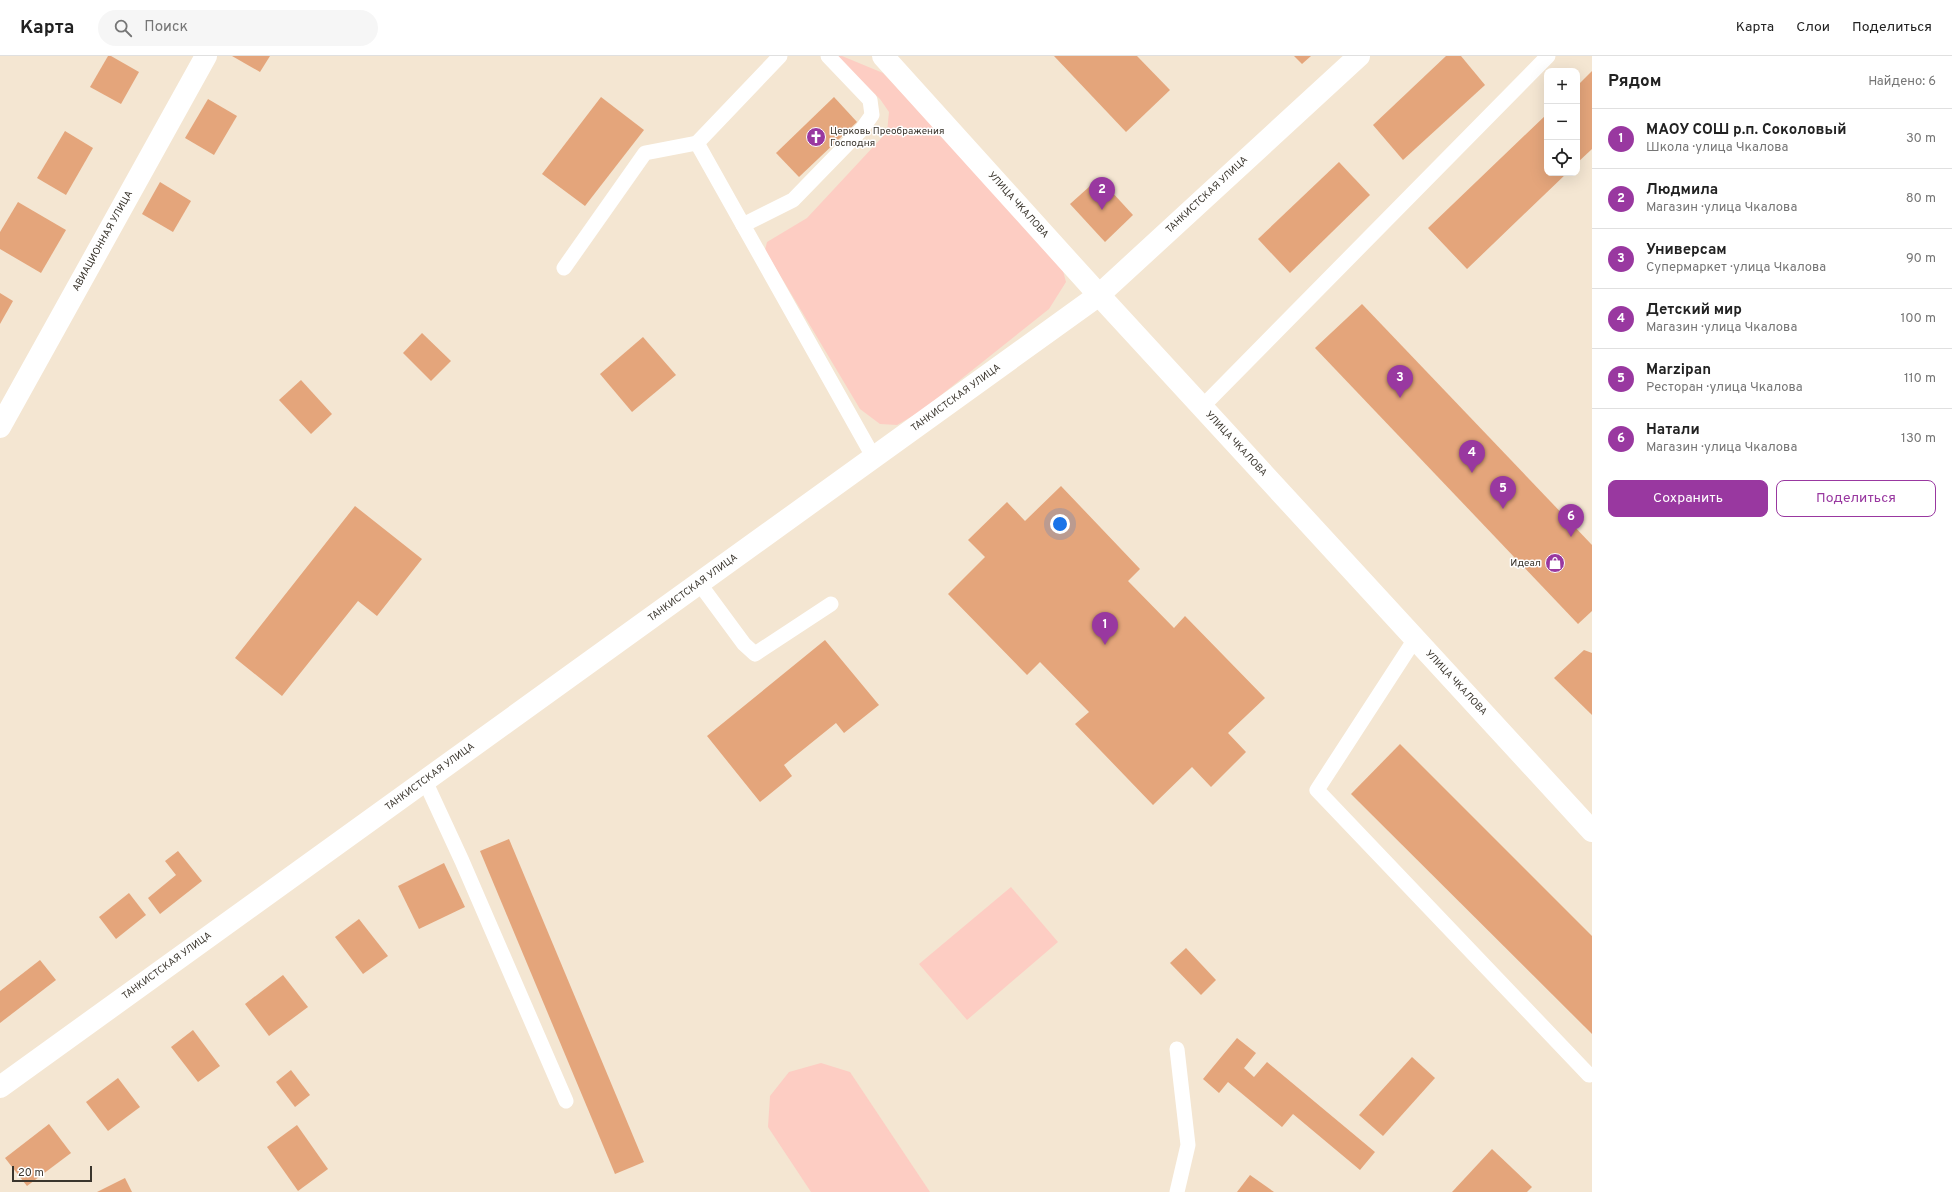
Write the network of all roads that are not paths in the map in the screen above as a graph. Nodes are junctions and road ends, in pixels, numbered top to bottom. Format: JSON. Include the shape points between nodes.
{"nodes":[{"id":1,"x":206,"y":56,"type":"edge"},
{"id":2,"x":780,"y":56,"type":"edge"},
{"id":3,"x":828,"y":56,"type":"edge"},
{"id":4,"x":883,"y":56,"type":"edge"},
{"id":5,"x":1359,"y":56,"type":"edge"},
{"id":6,"x":1548,"y":56,"type":"edge"},
{"id":7,"x":697,"y":143,"type":"junction"},
{"id":8,"x":744,"y":225,"type":"junction"},
{"id":9,"x":564,"y":268,"type":"dead end"},
{"id":10,"x":1099,"y":295,"type":"junction"},
{"id":11,"x":1202,"y":407,"type":"junction"},
{"id":12,"x":0,"y":427,"type":"edge"},
{"id":13,"x":874,"y":458,"type":"junction"},
{"id":14,"x":699,"y":583,"type":"junction"},
{"id":15,"x":831,"y":604,"type":"dead end"},
{"id":16,"x":1415,"y":639,"type":"junction"},
{"id":17,"x":425,"y":781,"type":"junction"},
{"id":18,"x":1592,"y":831,"type":"edge"},
{"id":19,"x":1177,"y":1049,"type":"dead end"},
{"id":20,"x":1590,"y":1075,"type":"dead end"},
{"id":21,"x":0,"y":1087,"type":"edge"},
{"id":22,"x":566,"y":1101,"type":"dead end"},
{"id":23,"x":1176,"y":1192,"type":"edge"}],
"edges":[{"from":1,"to":12,"type":"street","name":"АВИАЦИОННАЯ УЛИЦА"},
{"from":2,"to":7,"type":"lane"},
{"from":3,"to":8,"type":"lane","via":[[870,100],[872,115],[862,129],[793,200]]},
{"from":4,"to":10,"type":"street","name":"УЛИЦА ЧКАЛОВА"},
{"from":5,"to":10,"type":"street","name":"ТАНКИСТСКАЯ УЛИЦА"},
{"from":6,"to":11,"type":"lane"},
{"from":7,"to":8,"type":"lane"},
{"from":7,"to":9,"type":"lane","via":[[644,153]]},
{"from":8,"to":13,"type":"lane"},
{"from":10,"to":11,"type":"street","name":"УЛИЦА ЧКАЛОВА"},
{"from":10,"to":13,"type":"street","name":"ТАНКИСТСКАЯ УЛИЦА"},
{"from":11,"to":16,"type":"street","name":"УЛИЦА ЧКАЛОВА"},
{"from":13,"to":14,"type":"street","name":"ТАНКИСТСКАЯ УЛИЦА"},
{"from":14,"to":15,"type":"lane","via":[[744,644],[755,654]]},
{"from":14,"to":17,"type":"street","name":"ТАНКИСТСКАЯ УЛИЦА"},
{"from":16,"to":18,"type":"street","name":"УЛИЦА ЧКАЛОВА"},
{"from":16,"to":20,"type":"lane","via":[[1317,790]]},
{"from":17,"to":21,"type":"street","name":"ТАНКИСТСКАЯ УЛИЦА"},
{"from":17,"to":22,"type":"lane"},
{"from":19,"to":23,"type":"lane","via":[[1188,1145]]}]}
